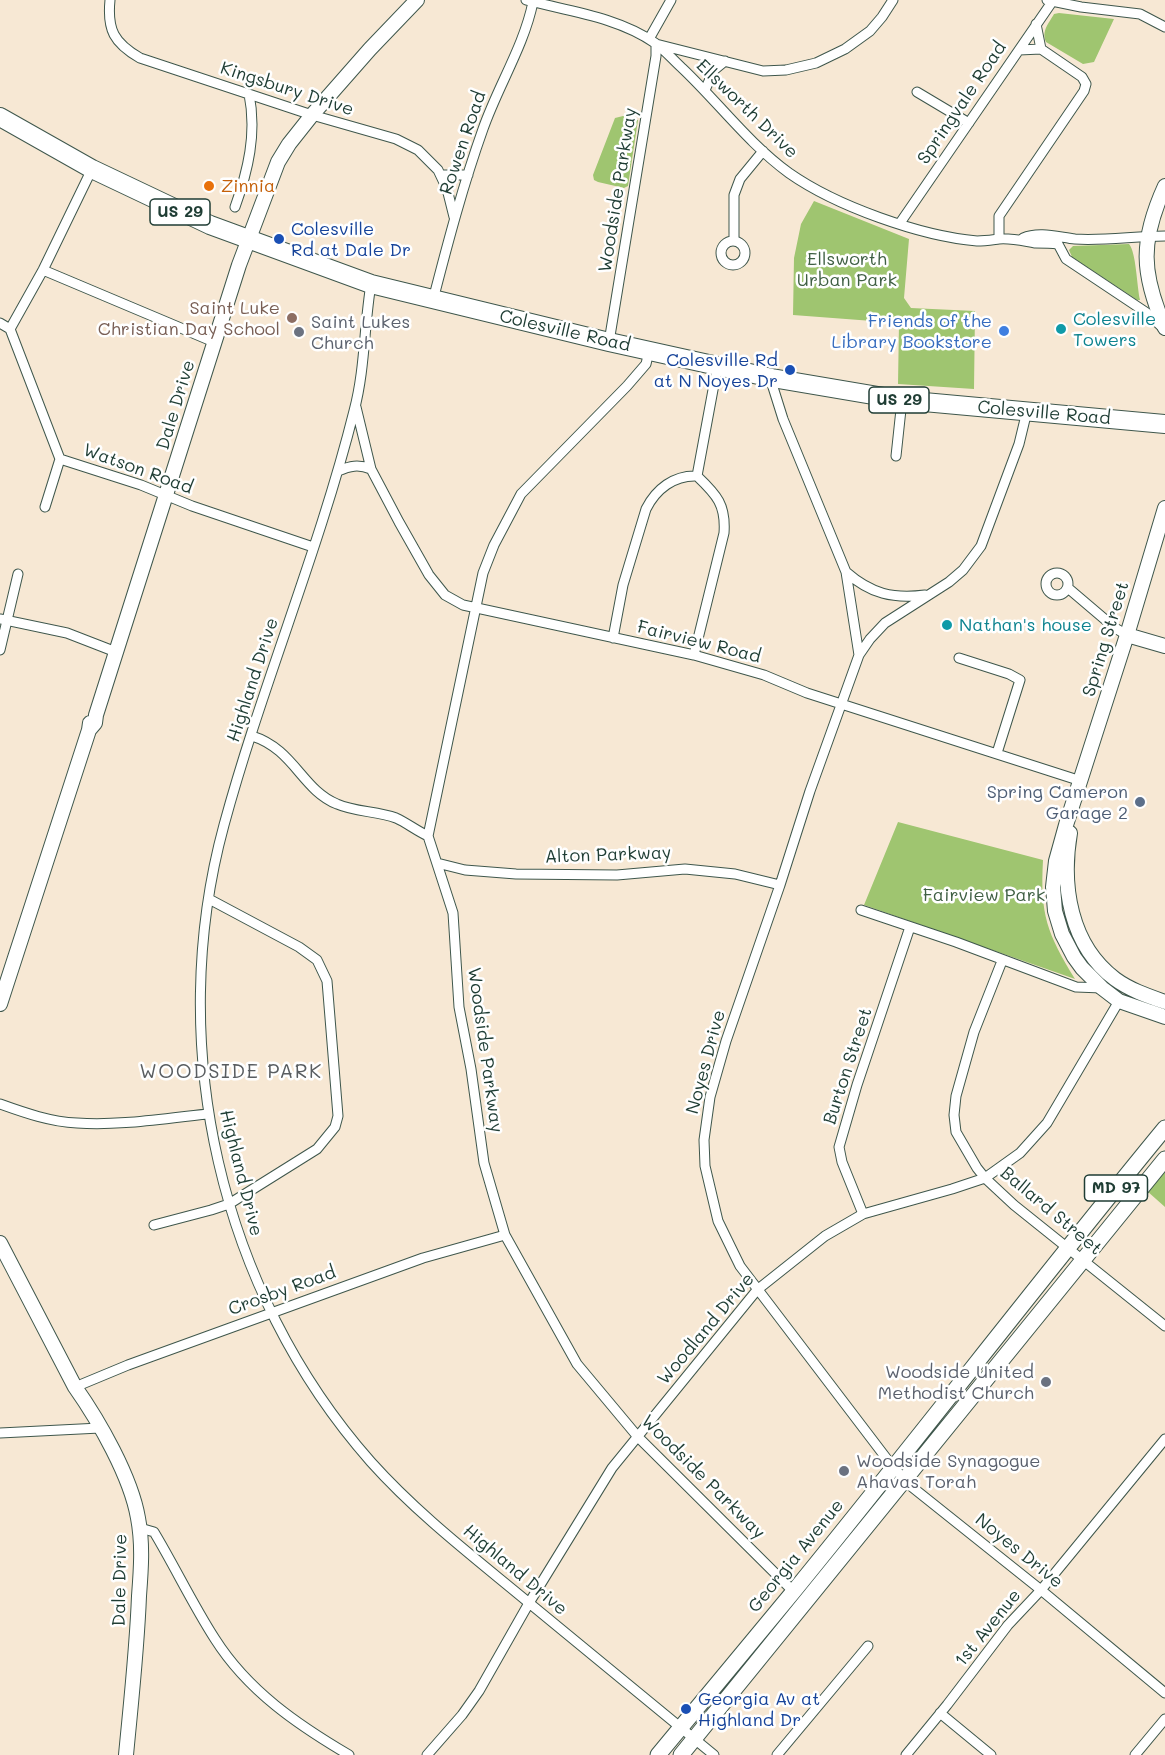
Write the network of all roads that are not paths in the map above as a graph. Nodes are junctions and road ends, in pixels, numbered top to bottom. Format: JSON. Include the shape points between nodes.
{"nodes":[{"id":1,"x":110,"y":0,"type":"edge"},
{"id":2,"x":671,"y":0,"type":"edge"},
{"id":3,"x":893,"y":0,"type":"edge"},
{"id":4,"x":529,"y":1,"type":"edge"},
{"id":5,"x":1049,"y":1,"type":"edge"},
{"id":6,"x":411,"y":3,"type":"edge"},
{"id":7,"x":1084,"y":3,"type":"edge"},
{"id":8,"x":1035,"y":24,"type":"junction"},
{"id":9,"x":1165,"y":27,"type":"edge"},
{"id":10,"x":652,"y":41,"type":"junction"},
{"id":11,"x":1041,"y":49,"type":"junction"},
{"id":12,"x":1019,"y":50,"type":"junction"},
{"id":13,"x":725,"y":61,"type":"junction"},
{"id":14,"x":705,"y":90,"type":"junction"},
{"id":15,"x":917,"y":92,"type":"dead end"},
{"id":16,"x":249,"y":94,"type":"junction"},
{"id":17,"x":312,"y":115,"type":"junction"},
{"id":18,"x":0,"y":117,"type":"edge"},
{"id":19,"x":969,"y":123,"type":"junction"},
{"id":20,"x":763,"y":151,"type":"junction"},
{"id":21,"x":92,"y":169,"type":"junction"},
{"id":22,"x":441,"y":175,"type":"junction"},
{"id":23,"x":468,"y":175,"type":"junction"},
{"id":24,"x":1165,"y":186,"type":"edge"},
{"id":25,"x":234,"y":207,"type":"dead end"},
{"id":26,"x":454,"y":217,"type":"junction"},
{"id":27,"x":900,"y":224,"type":"junction"},
{"id":28,"x":1148,"y":236,"type":"junction"},
{"id":29,"x":1165,"y":236,"type":"edge"},
{"id":30,"x":999,"y":239,"type":"junction"},
{"id":31,"x":1021,"y":239,"type":"junction"},
{"id":32,"x":249,"y":240,"type":"junction"},
{"id":33,"x":734,"y":241,"type":"dead end"},
{"id":34,"x":43,"y":270,"type":"junction"},
{"id":35,"x":371,"y":284,"type":"junction"},
{"id":36,"x":433,"y":300,"type":"junction"},
{"id":37,"x":0,"y":323,"type":"edge"},
{"id":38,"x":1165,"y":328,"type":"edge"},
{"id":39,"x":10,"y":329,"type":"junction"},
{"id":40,"x":214,"y":342,"type":"junction"},
{"id":41,"x":609,"y":342,"type":"junction"},
{"id":42,"x":649,"y":351,"type":"junction"},
{"id":43,"x":719,"y":367,"type":"junction"},
{"id":44,"x":771,"y":378,"type":"junction"},
{"id":45,"x":902,"y":400,"type":"junction"},
{"id":46,"x":356,"y":406,"type":"junction"},
{"id":47,"x":1027,"y":411,"type":"junction"},
{"id":48,"x":1165,"y":424,"type":"edge"},
{"id":49,"x":896,"y":456,"type":"dead end"},
{"id":50,"x":60,"y":459,"type":"junction"},
{"id":51,"x":371,"y":469,"type":"junction"},
{"id":52,"x":338,"y":471,"type":"junction"},
{"id":53,"x":697,"y":476,"type":"junction"},
{"id":54,"x":167,"y":495,"type":"junction"},
{"id":55,"x":45,"y":507,"type":"dead end"},
{"id":56,"x":1165,"y":508,"type":"edge"},
{"id":57,"x":313,"y":547,"type":"junction"},
{"id":58,"x":846,"y":572,"type":"junction"},
{"id":59,"x":18,"y":574,"type":"dead end"},
{"id":60,"x":1068,"y":588,"type":"dead end"},
{"id":61,"x":928,"y":594,"type":"junction"},
{"id":62,"x":476,"y":608,"type":"junction"},
{"id":63,"x":3,"y":620,"type":"edge"},
{"id":64,"x":1127,"y":635,"type":"junction"},
{"id":65,"x":613,"y":638,"type":"junction"},
{"id":66,"x":1165,"y":646,"type":"edge"},
{"id":67,"x":0,"y":650,"type":"edge"},
{"id":68,"x":116,"y":652,"type":"junction"},
{"id":69,"x":694,"y":655,"type":"junction"},
{"id":70,"x":859,"y":656,"type":"junction"},
{"id":71,"x":959,"y":658,"type":"dead end"},
{"id":72,"x":842,"y":704,"type":"junction"},
{"id":73,"x":252,"y":736,"type":"junction"},
{"id":74,"x":997,"y":753,"type":"junction"},
{"id":75,"x":1081,"y":781,"type":"junction"},
{"id":76,"x":428,"y":836,"type":"junction"},
{"id":77,"x":437,"y":863,"type":"junction"},
{"id":78,"x":780,"y":885,"type":"junction"},
{"id":79,"x":209,"y":899,"type":"junction"},
{"id":80,"x":861,"y":910,"type":"dead end"},
{"id":81,"x":910,"y":927,"type":"junction"},
{"id":82,"x":1002,"y":961,"type":"junction"},
{"id":83,"x":3,"y":981,"type":"edge"},
{"id":84,"x":1102,"y":988,"type":"junction"},
{"id":85,"x":1119,"y":1001,"type":"junction"},
{"id":86,"x":1165,"y":1002,"type":"edge"},
{"id":87,"x":0,"y":1004,"type":"edge"},
{"id":88,"x":1165,"y":1017,"type":"edge"},
{"id":89,"x":0,"y":1104,"type":"edge"},
{"id":90,"x":208,"y":1114,"type":"junction"},
{"id":91,"x":1165,"y":1128,"type":"edge"},
{"id":92,"x":1165,"y":1159,"type":"edge"},
{"id":93,"x":984,"y":1178,"type":"junction"},
{"id":94,"x":229,"y":1204,"type":"junction"},
{"id":95,"x":863,"y":1214,"type":"junction"},
{"id":96,"x":154,"y":1225,"type":"dead end"},
{"id":97,"x":505,"y":1235,"type":"junction"},
{"id":98,"x":1067,"y":1248,"type":"junction"},
{"id":99,"x":2,"y":1251,"type":"edge"},
{"id":100,"x":1082,"y":1259,"type":"junction"},
{"id":101,"x":757,"y":1290,"type":"junction"},
{"id":102,"x":271,"y":1312,"type":"junction"},
{"id":103,"x":1165,"y":1326,"type":"edge"},
{"id":104,"x":75,"y":1387,"type":"junction"},
{"id":105,"x":97,"y":1422,"type":"junction"},
{"id":106,"x":0,"y":1433,"type":"edge"},
{"id":107,"x":638,"y":1437,"type":"junction"},
{"id":108,"x":1165,"y":1439,"type":"edge"},
{"id":109,"x":893,"y":1467,"type":"junction"},
{"id":110,"x":904,"y":1479,"type":"junction"},
{"id":111,"x":140,"y":1528,"type":"junction"},
{"id":112,"x":1041,"y":1590,"type":"junction"},
{"id":113,"x":799,"y":1596,"type":"junction"},
{"id":114,"x":529,"y":1603,"type":"junction"},
{"id":115,"x":868,"y":1646,"type":"dead end"},
{"id":116,"x":1165,"y":1693,"type":"edge"},
{"id":117,"x":940,"y":1713,"type":"junction"},
{"id":118,"x":1165,"y":1719,"type":"edge"},
{"id":119,"x":680,"y":1728,"type":"junction"},
{"id":120,"x":694,"y":1739,"type":"junction"},
{"id":121,"x":126,"y":1755,"type":"edge"},
{"id":122,"x":350,"y":1755,"type":"edge"},
{"id":123,"x":427,"y":1755,"type":"edge"},
{"id":124,"x":658,"y":1755,"type":"edge"},
{"id":125,"x":681,"y":1755,"type":"edge"},
{"id":126,"x":714,"y":1755,"type":"edge"},
{"id":127,"x":777,"y":1755,"type":"edge"},
{"id":128,"x":906,"y":1755,"type":"edge"},
{"id":129,"x":991,"y":1755,"type":"edge"},
{"id":130,"x":1135,"y":1755,"type":"edge"}],
"edges":[{"from":1,"to":16,"type":"street","name":"Kingsbury Drive","via":[[111,29],[126,50],[160,66]]},
{"from":2,"to":10,"type":"street","name":"Woodside Parkway"},
{"from":3,"to":13,"type":"street","via":[[870,31],[845,50],[816,63],[763,71]]},
{"from":4,"to":10,"type":"street","name":"Ellsworth Drive","via":[[611,22]]},
{"from":4,"to":23,"type":"street","name":"Rowen Road","via":[[528,27],[496,96]]},
{"from":5,"to":7,"type":"street"},
{"from":5,"to":8,"type":"street","name":"Springvale Road"},
{"from":6,"to":17,"type":"street","name":"Dale Drive"},
{"from":7,"to":9,"type":"street","via":[[1140,14]]},
{"from":8,"to":11,"type":"street"},
{"from":8,"to":12,"type":"street","name":"Springvale Road"},
{"from":10,"to":13,"type":"street"},
{"from":10,"to":14,"type":"street","name":"Ellsworth Drive"},
{"from":10,"to":41,"type":"street","name":"Woodside Parkway","via":[[656,56]]},
{"from":11,"to":12,"type":"street"},
{"from":11,"to":30,"type":"street","via":[[1082,77],[1086,84],[999,216]]},
{"from":12,"to":19,"type":"street","name":"Springvale Road"},
{"from":13,"to":14,"type":"street","via":[[714,70]]},
{"from":14,"to":20,"type":"street","name":"Ellsworth Drive"},
{"from":15,"to":19,"type":"street"},
{"from":16,"to":17,"type":"street","name":"Kingsbury Drive"},
{"from":16,"to":25,"type":"street","via":[[252,136],[246,175]]},
{"from":17,"to":22,"type":"street","name":"Kingsbury Drive","via":[[418,150]]},
{"from":17,"to":32,"type":"street","name":"Dale Drive","via":[[278,162]]},
{"from":18,"to":21,"type":"highway","name":"Colesville Road","number":"US 29"},
{"from":19,"to":27,"type":"street","name":"Springvale Road"},
{"from":20,"to":27,"type":"street","name":"Ellsworth Drive","via":[[820,190]]},
{"from":20,"to":33,"type":"street","via":[[740,179],[734,195]]},
{"from":21,"to":32,"type":"highway","name":"Colesville Road","number":"US 29"},
{"from":21,"to":34,"type":"street"},
{"from":22,"to":23,"type":"street"},
{"from":22,"to":26,"type":"street","name":"Kingsbury Drive"},
{"from":23,"to":26,"type":"street","name":"Rowen Road"},
{"from":24,"to":28,"type":"street"},
{"from":26,"to":36,"type":"street","name":"Rowen Road"},
{"from":27,"to":30,"type":"street","name":"Ellsworth Drive","via":[[934,235]]},
{"from":28,"to":29,"type":"street","name":"Ellsworth Drive"},
{"from":28,"to":31,"type":"street","name":"Ellsworth Drive","via":[[1074,239],[1056,235]]},
{"from":28,"to":38,"type":"street","via":[[1147,270]]},
{"from":30,"to":31,"type":"street","name":"Ellsworth Drive"},
{"from":31,"to":38,"type":"street","name":"Ellsworth Drive","via":[[1058,244],[1066,259]]},
{"from":32,"to":35,"type":"highway","name":"Colesville Road","number":"US 29"},
{"from":32,"to":40,"type":"street","name":"Dale Drive"},
{"from":34,"to":39,"type":"street"},
{"from":34,"to":40,"type":"street"},
{"from":35,"to":36,"type":"highway","name":"Colesville Road","number":"US 29"},
{"from":35,"to":46,"type":"street","name":"Highland Drive"},
{"from":36,"to":41,"type":"highway","name":"Colesville Road","number":"US 29"},
{"from":37,"to":39,"type":"street"},
{"from":39,"to":50,"type":"street","name":"Watson Road"},
{"from":40,"to":54,"type":"street","name":"Dale Drive"},
{"from":41,"to":42,"type":"highway","name":"Colesville Road","number":"US 29"},
{"from":42,"to":43,"type":"highway","name":"Colesville Road","number":"US 29"},
{"from":42,"to":62,"type":"street","via":[[646,363],[627,386],[521,494],[494,545]]},
{"from":43,"to":44,"type":"highway","name":"Colesville Road","number":"US 29"},
{"from":43,"to":53,"type":"street"},
{"from":44,"to":45,"type":"highway","name":"Colesville Road","number":"US 29"},
{"from":44,"to":58,"type":"street","via":[[783,419]]},
{"from":45,"to":47,"type":"highway","name":"Colesville Road","number":"US 29"},
{"from":45,"to":49,"type":"street"},
{"from":46,"to":51,"type":"street","name":"Fairview Road"},
{"from":46,"to":52,"type":"street","name":"Highland Drive"},
{"from":47,"to":48,"type":"highway","name":"Colesville Road","number":"US 29"},
{"from":47,"to":61,"type":"street","name":"Noyes Drive","via":[[1019,444],[981,546],[963,570]]},
{"from":50,"to":54,"type":"street","name":"Watson Road"},
{"from":50,"to":55,"type":"street"},
{"from":51,"to":52,"type":"street","via":[[351,465]]},
{"from":51,"to":62,"type":"street","name":"Fairview Road","via":[[429,575],[445,595]]},
{"from":52,"to":57,"type":"street","name":"Highland Drive"},
{"from":53,"to":65,"type":"street","via":[[684,475],[669,482],[646,509],[623,585]]},
{"from":53,"to":69,"type":"street","via":[[721,502],[725,517]]},
{"from":54,"to":57,"type":"street","name":"Watson Road"},
{"from":54,"to":68,"type":"street","name":"Dale Drive"},
{"from":56,"to":64,"type":"street","name":"Spring Street"},
{"from":57,"to":73,"type":"street","name":"Highland Drive"},
{"from":58,"to":61,"type":"street","via":[[882,594]]},
{"from":58,"to":70,"type":"street"},
{"from":59,"to":63,"type":"street"},
{"from":60,"to":64,"type":"street"},
{"from":61,"to":70,"type":"street","name":"Noyes Drive","via":[[885,623]]},
{"from":62,"to":65,"type":"street","name":"Fairview Road"},
{"from":62,"to":76,"type":"street"},
{"from":63,"to":67,"type":"street"},
{"from":63,"to":68,"type":"street","via":[[67,633]]},
{"from":64,"to":66,"type":"street"},
{"from":64,"to":75,"type":"street","name":"Spring Street"},
{"from":65,"to":69,"type":"street","name":"Fairview Road"},
{"from":68,"to":83,"type":"street","name":"Dale Drive"},
{"from":69,"to":72,"type":"street","name":"Fairview Road","via":[[764,675]]},
{"from":70,"to":72,"type":"street","name":"Noyes Drive"},
{"from":71,"to":74,"type":"street","via":[[1020,680]]},
{"from":72,"to":74,"type":"street","name":"Fairview Road"},
{"from":72,"to":78,"type":"street","name":"Noyes Drive"},
{"from":73,"to":76,"type":"street","via":[[280,750],[320,794],[337,804],[396,819]]},
{"from":73,"to":79,"type":"street","name":"Highland Drive","via":[[224,827]]},
{"from":74,"to":75,"type":"street","name":"Fairview Road"},
{"from":75,"to":84,"type":"street","name":"Spring Street","via":[[1056,861],[1053,900],[1067,945]]},
{"from":75,"to":86,"type":"street","name":"Spring Street","via":[[1069,841],[1071,911],[1076,927],[1091,954],[1115,979]]},
{"from":76,"to":77,"type":"street","name":"Woodside Parkway"},
{"from":77,"to":78,"type":"street","name":"Alton Parkway","via":[[465,870],[516,874],[685,869],[735,874]]},
{"from":77,"to":97,"type":"street","name":"Woodside Parkway","via":[[453,913],[459,1007],[484,1163]]},
{"from":78,"to":101,"type":"street","name":"Noyes Drive","via":[[726,1041],[710,1097],[704,1140],[705,1166],[718,1221]]},
{"from":79,"to":90,"type":"street","name":"Highland Drive","via":[[199,1006]]},
{"from":79,"to":94,"type":"street","via":[[299,947],[322,967],[327,981],[338,1116],[335,1127],[317,1149]]},
{"from":80,"to":81,"type":"street"},
{"from":81,"to":82,"type":"street"},
{"from":81,"to":95,"type":"street","name":"Burton Street","via":[[839,1147]]},
{"from":82,"to":84,"type":"street","via":[[1076,987]]},
{"from":82,"to":93,"type":"street","name":"Ballard Street","via":[[974,1032],[954,1115],[956,1132]]},
{"from":83,"to":87,"type":"street","name":"Dale Drive"},
{"from":84,"to":85,"type":"street","name":"Spring Street"},
{"from":85,"to":88,"type":"street","name":"Spring Street"},
{"from":85,"to":93,"type":"street","name":"Woodland Drive","via":[[1047,1123],[1020,1153]]},
{"from":89,"to":90,"type":"street","via":[[75,1123],[115,1124]]},
{"from":90,"to":94,"type":"street","name":"Highland Drive"},
{"from":91,"to":98,"type":"main road","name":"Georgia Avenue","number":"MD 97"},
{"from":92,"to":100,"type":"main road","name":"Georgia Avenue","number":"MD 97"},
{"from":93,"to":95,"type":"street","name":"Woodland Drive"},
{"from":93,"to":98,"type":"street","name":"Ballard Street"},
{"from":94,"to":96,"type":"street"},
{"from":94,"to":102,"type":"street","name":"Highland Drive"},
{"from":95,"to":101,"type":"street","name":"Woodland Drive","via":[[825,1236]]},
{"from":97,"to":102,"type":"street","name":"Crosby Road","via":[[423,1258]]},
{"from":97,"to":107,"type":"street","name":"Woodside Parkway","via":[[577,1364]]},
{"from":98,"to":100,"type":"street","name":"Ballard Street"},
{"from":98,"to":109,"type":"main road","name":"Georgia Avenue","number":"MD 97"},
{"from":99,"to":104,"type":"street","name":"Dale Drive"},
{"from":100,"to":103,"type":"street","name":"Ballard Street"},
{"from":100,"to":110,"type":"main road","name":"Georgia Avenue","number":"MD 97"},
{"from":101,"to":107,"type":"street","name":"Woodland Drive"},
{"from":101,"to":109,"type":"street","name":"Noyes Drive"},
{"from":102,"to":104,"type":"street","name":"Crosby Road"},
{"from":102,"to":114,"type":"street","name":"Highland Drive","via":[[317,1390],[370,1461],[420,1513]]},
{"from":104,"to":105,"type":"street","name":"Dale Drive","via":[[88,1415]]},
{"from":105,"to":106,"type":"street"},
{"from":105,"to":111,"type":"street","name":"Dale Drive","via":[[132,1492]]},
{"from":107,"to":113,"type":"street","name":"Woodside Parkway"},
{"from":107,"to":114,"type":"street","name":"Woodland Drive","via":[[612,1468]]},
{"from":108,"to":112,"type":"street","name":"1st Avenue"},
{"from":109,"to":110,"type":"street","name":"Noyes Drive"},
{"from":109,"to":113,"type":"main road","name":"Georgia Avenue","number":"MD 97"},
{"from":110,"to":112,"type":"street","name":"Noyes Drive"},
{"from":110,"to":113,"type":"main road","name":"Georgia Avenue","number":"MD 97"},
{"from":111,"to":121,"type":"street","name":"Dale Drive","via":[[138,1621]]},
{"from":111,"to":122,"type":"street","via":[[154,1532],[216,1641],[247,1680],[304,1728]]},
{"from":112,"to":116,"type":"street","name":"Noyes Drive"},
{"from":112,"to":117,"type":"street","name":"1st Avenue","via":[[1008,1625]]},
{"from":113,"to":119,"type":"main road","name":"Georgia Avenue","number":"MD 97"},
{"from":113,"to":120,"type":"main road","name":"Georgia Avenue","number":"MD 97"},
{"from":114,"to":119,"type":"street","name":"Highland Drive"},
{"from":114,"to":123,"type":"street","name":"Woodland Drive","via":[[479,1691]]},
{"from":115,"to":127,"type":"street"},
{"from":117,"to":128,"type":"street","name":"1st Avenue"},
{"from":117,"to":129,"type":"street"},
{"from":118,"to":130,"type":"street"},
{"from":119,"to":120,"type":"street","name":"Highland Drive"},
{"from":119,"to":124,"type":"main road","name":"Georgia Avenue","number":"MD 97"},
{"from":120,"to":125,"type":"main road","name":"Georgia Avenue","number":"MD 97"},
{"from":120,"to":126,"type":"street","name":"Highland Drive"}]}
